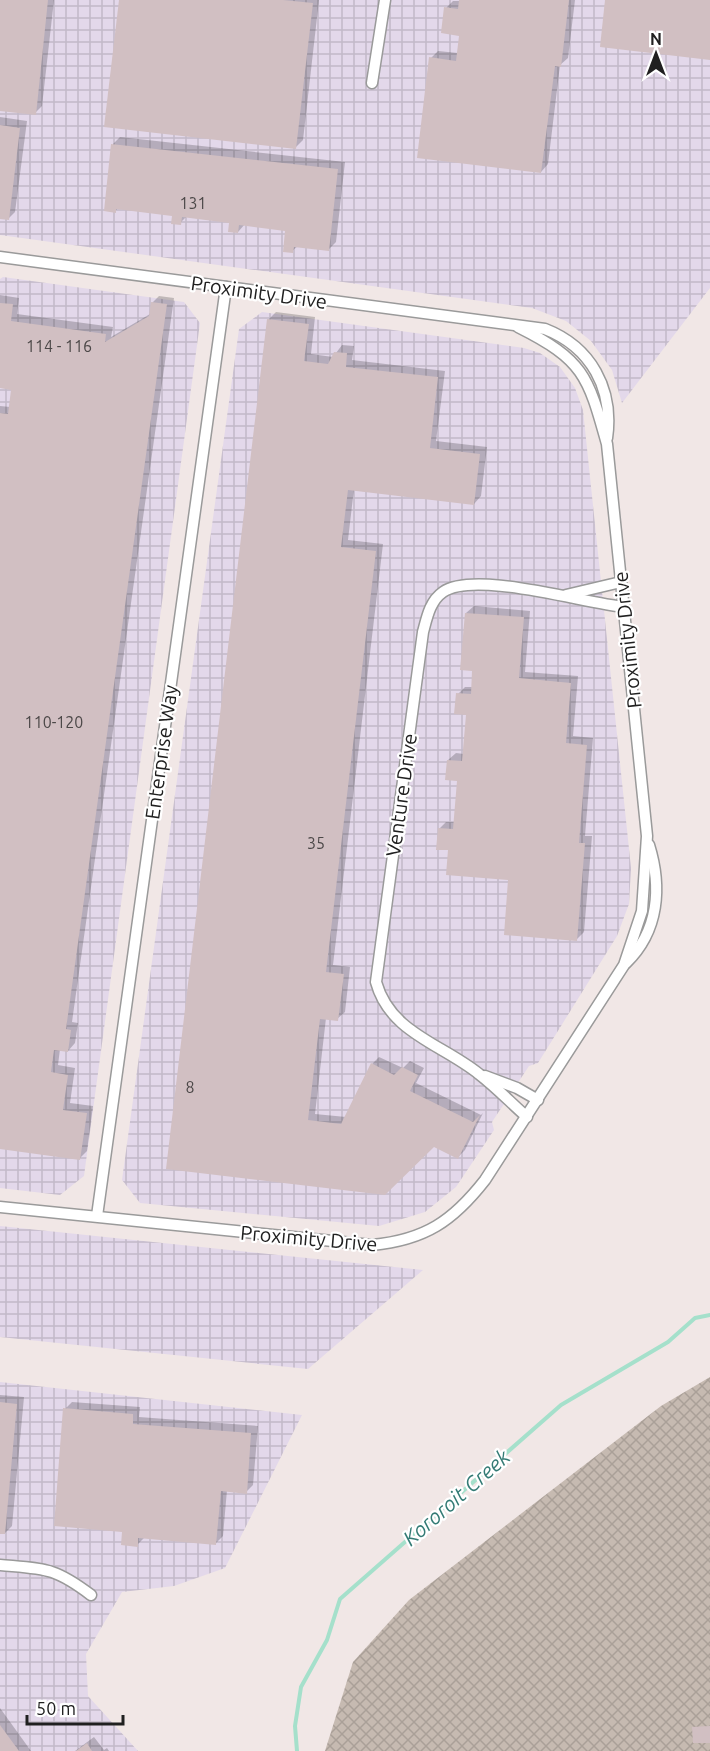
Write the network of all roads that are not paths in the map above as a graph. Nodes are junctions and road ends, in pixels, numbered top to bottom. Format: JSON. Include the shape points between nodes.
{"nodes":[{"id":1,"x":385,"y":0,"type":"edge"},
{"id":2,"x":372,"y":83,"type":"dead end"},
{"id":3,"x":0,"y":257,"type":"edge"},
{"id":4,"x":226,"y":287,"type":"junction"},
{"id":5,"x":621,"y":582,"type":"junction"},
{"id":6,"x":562,"y":595,"type":"junction"},
{"id":7,"x":624,"y":607,"type":"junction"},
{"id":8,"x":480,"y":1074,"type":"junction"},
{"id":9,"x":538,"y":1100,"type":"junction"},
{"id":10,"x":527,"y":1117,"type":"junction"},
{"id":11,"x":0,"y":1207,"type":"edge"},
{"id":12,"x":97,"y":1216,"type":"junction"},
{"id":13,"x":0,"y":1565,"type":"edge"},
{"id":14,"x":91,"y":1595,"type":"dead end"}],
"edges":[{"from":1,"to":2,"type":"street"},
{"from":3,"to":4,"type":"street","name":"Proximity Drive"},
{"from":4,"to":5,"type":"street","name":"Proximity Drive","via":[[518,327],[561,350],[579,368],[591,390],[607,444]]},
{"from":4,"to":12,"type":"street","name":"Enterprise Way"},
{"from":5,"to":6,"type":"street","name":"Venture Drive"},
{"from":5,"to":7,"type":"street","name":"Proximity Drive"},
{"from":6,"to":7,"type":"street","name":"Venture Drive"},
{"from":6,"to":8,"type":"street","name":"Venture Drive","via":[[474,584],[459,586],[435,599],[423,632],[376,982],[381,1002],[393,1017]]},
{"from":7,"to":9,"type":"street","name":"Proximity Drive","via":[[647,836],[642,911],[624,965]]},
{"from":8,"to":9,"type":"street","name":"Venture Drive"},
{"from":8,"to":10,"type":"street","name":"Venture Drive"},
{"from":9,"to":10,"type":"street","name":"Proximity Drive"},
{"from":10,"to":12,"type":"street","name":"Proximity Drive","via":[[465,1205],[439,1226],[395,1243],[332,1242]]},
{"from":11,"to":12,"type":"street","name":"Proximity Drive"},
{"from":13,"to":14,"type":"street","via":[[49,1569]]}]}
